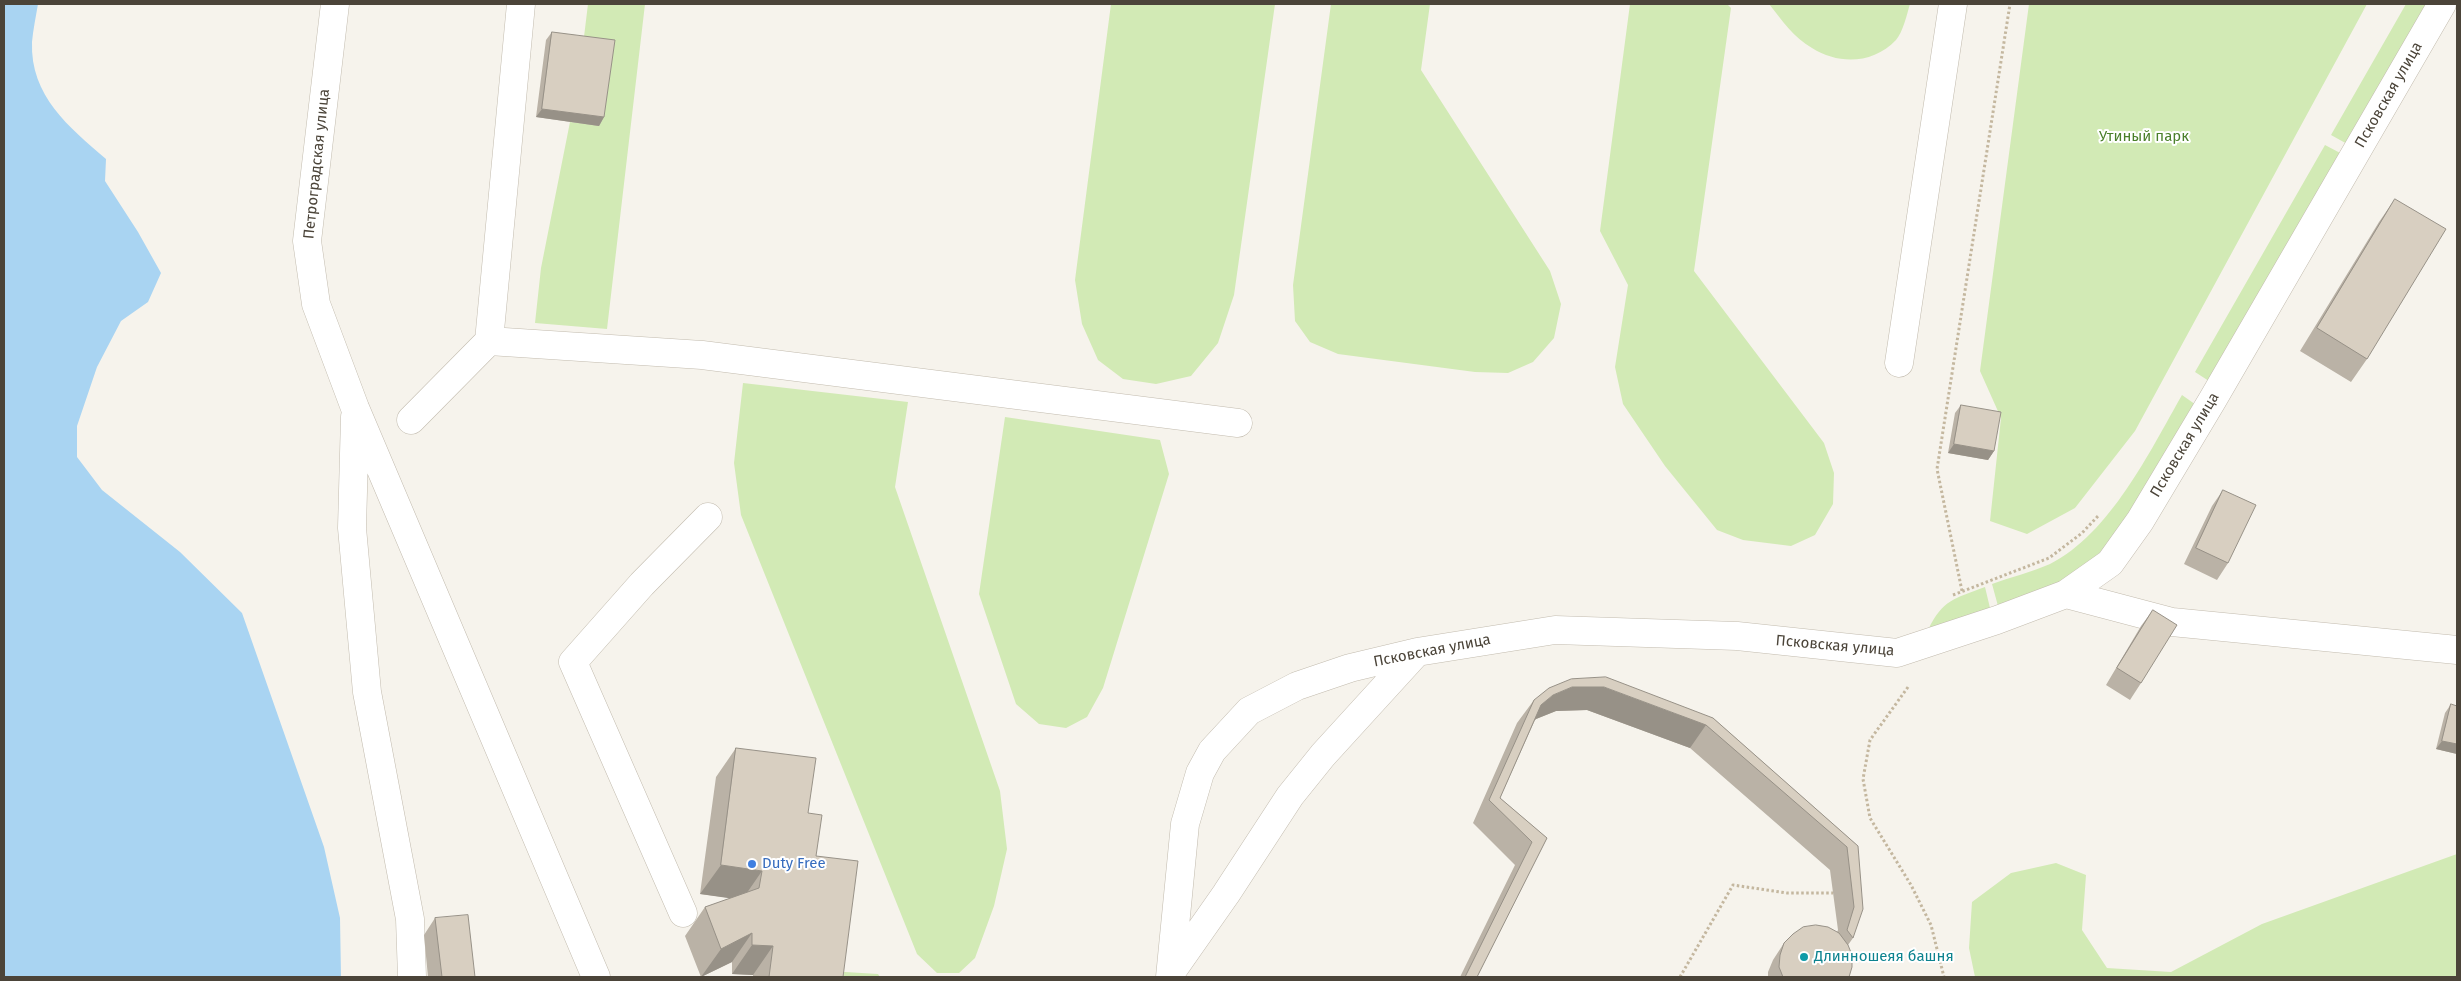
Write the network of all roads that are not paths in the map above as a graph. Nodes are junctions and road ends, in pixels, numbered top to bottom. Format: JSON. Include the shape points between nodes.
{"nodes":[{"id":1,"x":334,"y":4,"type":"edge"},
{"id":2,"x":521,"y":4,"type":"edge"},
{"id":3,"x":1953,"y":4,"type":"edge"},
{"id":4,"x":2442,"y":4,"type":"edge"},
{"id":5,"x":489,"y":341,"type":"junction"},
{"id":6,"x":1899,"y":363,"type":"dead end"},
{"id":7,"x":355,"y":408,"type":"junction"},
{"id":8,"x":411,"y":420,"type":"dead end"},
{"id":9,"x":1238,"y":423,"type":"dead end"},
{"id":10,"x":708,"y":517,"type":"dead end"},
{"id":11,"x":2066,"y":594,"type":"junction"},
{"id":12,"x":2457,"y":650,"type":"edge"},
{"id":13,"x":1417,"y":652,"type":"junction"},
{"id":14,"x":683,"y":913,"type":"dead end"},
{"id":15,"x":1170,"y":975,"type":"edge"},
{"id":16,"x":412,"y":977,"type":"edge"},
{"id":17,"x":596,"y":977,"type":"edge"}],
"edges":[{"from":1,"to":7,"type":"street","name":"Петроградская улица","via":[[307,242],[316,304]]},
{"from":2,"to":5,"type":"street"},
{"from":3,"to":6,"type":"street"},
{"from":4,"to":11,"type":"street","name":"Псковская улица","via":[[2140,521],[2110,563]]},
{"from":5,"to":8,"type":"street"},
{"from":5,"to":9,"type":"street","via":[[702,355]]},
{"from":7,"to":16,"type":"street","via":[[352,528],[368,692],[410,919]]},
{"from":7,"to":17,"type":"street","name":"Петроградская улица"},
{"from":10,"to":14,"type":"street","via":[[642,584],[573,662]]},
{"from":11,"to":12,"type":"street","via":[[2172,622]]},
{"from":11,"to":13,"type":"street","name":"Псковская улица","via":[[1897,653],[1737,636],[1555,630]]},
{"from":13,"to":15,"type":"street","via":[[1290,796]]},
{"from":13,"to":15,"type":"street","name":"Псковская улица","via":[[1350,668],[1297,686],[1250,711],[1212,751],[1200,773],[1185,824]]}]}
